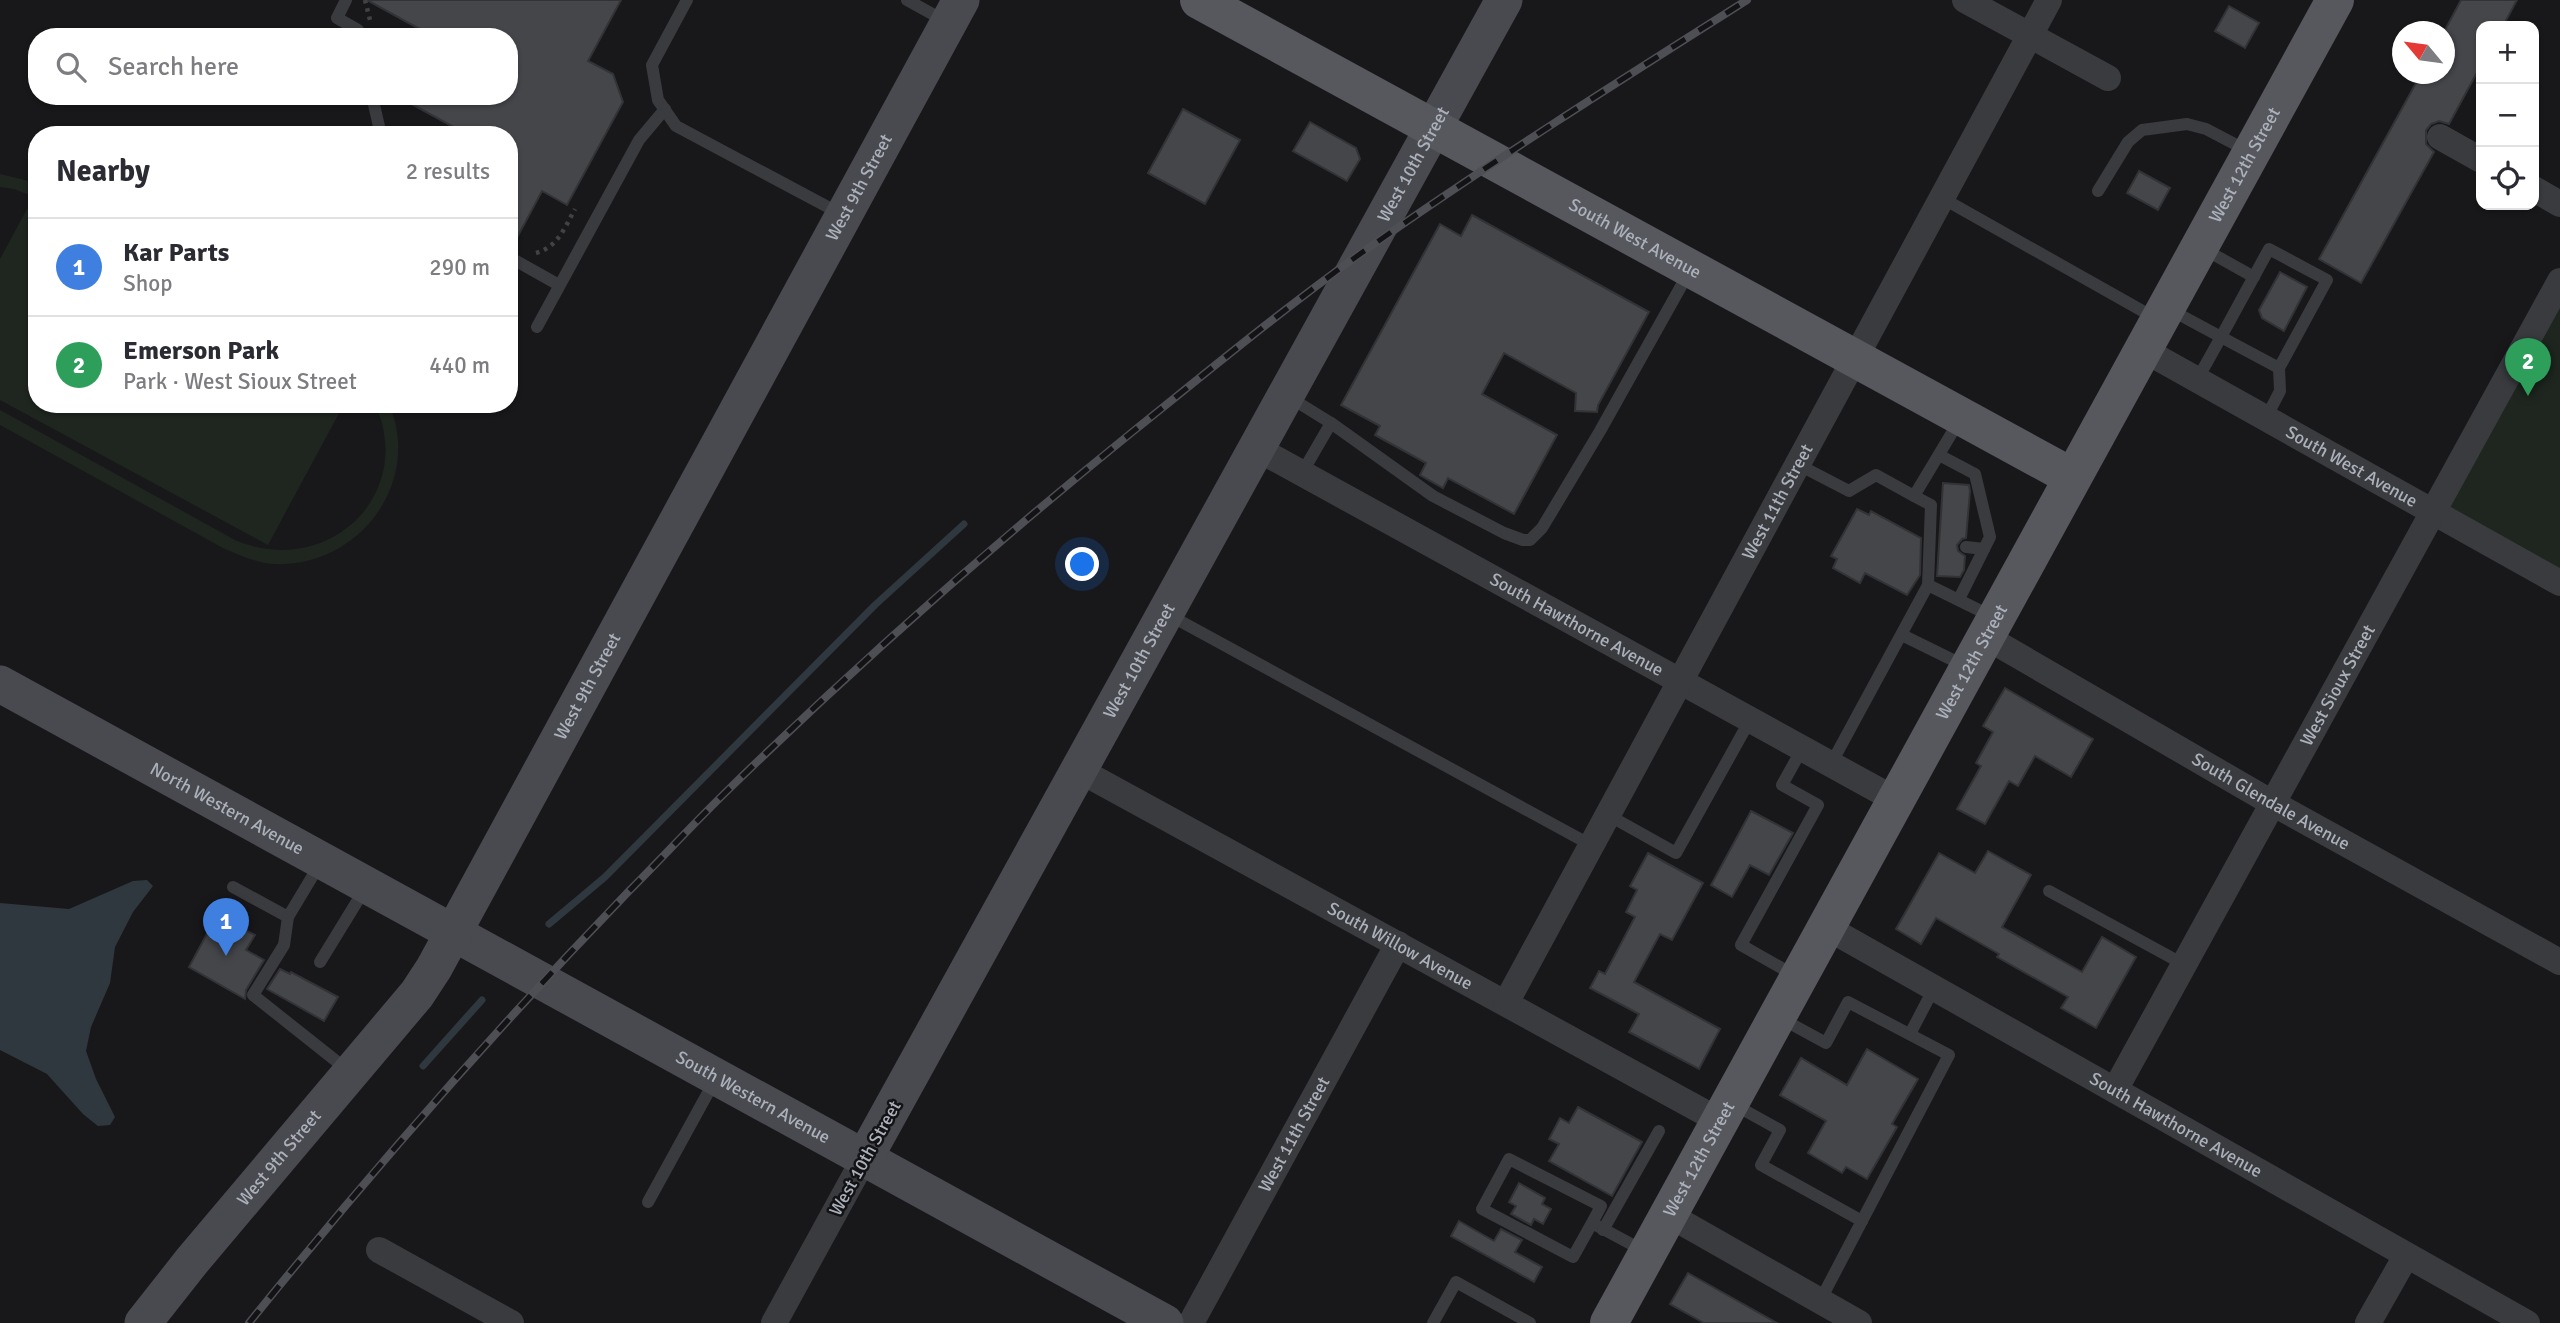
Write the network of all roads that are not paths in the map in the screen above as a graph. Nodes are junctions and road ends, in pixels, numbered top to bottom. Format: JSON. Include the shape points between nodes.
{"nodes":[{"id":1,"x":346,"y":0,"type":"edge"},
{"id":2,"x":687,"y":0,"type":"edge"},
{"id":3,"x":907,"y":0,"type":"edge"},
{"id":4,"x":1199,"y":0,"type":"edge"},
{"id":5,"x":1504,"y":0,"type":"edge"},
{"id":6,"x":1965,"y":0,"type":"edge"},
{"id":7,"x":2049,"y":0,"type":"edge"},
{"id":8,"x":2334,"y":0,"type":"edge"},
{"id":9,"x":955,"y":11,"type":"edge"},
{"id":10,"x":354,"y":28,"type":"edge"},
{"id":11,"x":2030,"y":36,"type":"junction"},
{"id":12,"x":2108,"y":78,"type":"dead end"},
{"id":13,"x":374,"y":105,"type":"edge"},
{"id":14,"x":664,"y":108,"type":"junction"},
{"id":15,"x":379,"y":126,"type":"edge"},
{"id":16,"x":1433,"y":128,"type":"junction"},
{"id":17,"x":2440,"y":137,"type":"dead end"},
{"id":18,"x":2251,"y":153,"type":"junction"},
{"id":19,"x":2476,"y":157,"type":"edge"},
{"id":20,"x":2098,"y":191,"type":"dead end"},
{"id":21,"x":2539,"y":192,"type":"edge"},
{"id":22,"x":1942,"y":198,"type":"junction"},
{"id":23,"x":2560,"y":204,"type":"edge"},
{"id":24,"x":844,"y":216,"type":"junction"},
{"id":25,"x":2200,"y":247,"type":"junction"},
{"id":26,"x":518,"y":262,"type":"edge"},
{"id":27,"x":1691,"y":268,"type":"junction"},
{"id":28,"x":2254,"y":277,"type":"junction"},
{"id":29,"x":2560,"y":281,"type":"edge"},
{"id":30,"x":559,"y":285,"type":"junction"},
{"id":31,"x":2157,"y":326,"type":"junction"},
{"id":32,"x":537,"y":327,"type":"dead end"},
{"id":33,"x":2221,"y":337,"type":"junction"},
{"id":34,"x":1855,"y":357,"type":"junction"},
{"id":35,"x":2279,"y":368,"type":"junction"},
{"id":36,"x":2197,"y":380,"type":"junction"},
{"id":37,"x":1286,"y":395,"type":"junction"},
{"id":38,"x":1962,"y":416,"type":"junction"},
{"id":39,"x":2266,"y":418,"type":"junction"},
{"id":40,"x":1331,"y":423,"type":"junction"},
{"id":41,"x":1256,"y":448,"type":"junction"},
{"id":42,"x":1939,"y":455,"type":"junction"},
{"id":43,"x":1797,"y":464,"type":"junction"},
{"id":44,"x":1302,"y":473,"type":"junction"},
{"id":45,"x":2072,"y":477,"type":"junction"},
{"id":46,"x":1914,"y":496,"type":"junction"},
{"id":47,"x":1969,"y":507,"type":"dead end"},
{"id":48,"x":1983,"y":508,"type":"junction"},
{"id":49,"x":2432,"y":512,"type":"junction"},
{"id":50,"x":1966,"y":547,"type":"dead end"},
{"id":51,"x":1984,"y":549,"type":"junction"},
{"id":52,"x":2560,"y":583,"type":"edge"},
{"id":53,"x":1928,"y":585,"type":"junction"},
{"id":54,"x":1959,"y":599,"type":"junction"},
{"id":55,"x":1165,"y":613,"type":"junction"},
{"id":56,"x":1902,"y":635,"type":"junction"},
{"id":57,"x":1983,"y":641,"type":"junction"},
{"id":58,"x":1680,"y":682,"type":"junction"},
{"id":59,"x":0,"y":684,"type":"edge"},
{"id":60,"x":1750,"y":720,"type":"junction"},
{"id":61,"x":1802,"y":749,"type":"junction"},
{"id":62,"x":1830,"y":764,"type":"junction"},
{"id":63,"x":1079,"y":770,"type":"junction"},
{"id":64,"x":1896,"y":800,"type":"junction"},
{"id":65,"x":2274,"y":804,"type":"junction"},
{"id":66,"x":1608,"y":815,"type":"junction"},
{"id":67,"x":1591,"y":845,"type":"junction"},
{"id":68,"x":321,"y":862,"type":"junction"},
{"id":69,"x":233,"y":887,"type":"dead end"},
{"id":70,"x":366,"y":887,"type":"junction"},
{"id":71,"x":2049,"y":891,"type":"dead end"},
{"id":72,"x":288,"y":917,"type":"junction"},
{"id":73,"x":1826,"y":927,"type":"junction"},
{"id":74,"x":453,"y":933,"type":"junction"},
{"id":75,"x":1398,"y":944,"type":"junction"},
{"id":76,"x":320,"y":962,"type":"dead end"},
{"id":77,"x":2560,"y":962,"type":"edge"},
{"id":78,"x":2185,"y":965,"type":"junction"},
{"id":79,"x":1799,"y":978,"type":"junction"},
{"id":80,"x":1934,"y":988,"type":"junction"},
{"id":81,"x":1506,"y":1003,"type":"junction"},
{"id":82,"x":1777,"y":1017,"type":"junction"},
{"id":83,"x":1910,"y":1034,"type":"junction"},
{"id":84,"x":351,"y":1073,"type":"junction"},
{"id":85,"x":717,"y":1077,"type":"junction"},
{"id":86,"x":2115,"y":1090,"type":"junction"},
{"id":87,"x":1725,"y":1112,"type":"junction"},
{"id":88,"x":1659,"y":1131,"type":"dead end"},
{"id":89,"x":865,"y":1157,"type":"junction"},
{"id":90,"x":648,"y":1202,"type":"dead end"},
{"id":91,"x":1669,"y":1214,"type":"junction"},
{"id":92,"x":1862,"y":1220,"type":"junction"},
{"id":93,"x":1598,"y":1227,"type":"junction"},
{"id":94,"x":379,"y":1250,"type":"dead end"},
{"id":95,"x":1648,"y":1253,"type":"junction"},
{"id":96,"x":2406,"y":1255,"type":"junction"},
{"id":97,"x":1820,"y":1301,"type":"junction"},
{"id":98,"x":143,"y":1323,"type":"edge"},
{"id":99,"x":511,"y":1323,"type":"edge"},
{"id":100,"x":775,"y":1323,"type":"edge"},
{"id":101,"x":1166,"y":1323,"type":"edge"},
{"id":102,"x":1191,"y":1323,"type":"edge"},
{"id":103,"x":1433,"y":1323,"type":"edge"},
{"id":104,"x":1530,"y":1323,"type":"edge"},
{"id":105,"x":1609,"y":1323,"type":"edge"},
{"id":106,"x":1859,"y":1323,"type":"edge"},
{"id":107,"x":2368,"y":1323,"type":"edge"},
{"id":108,"x":2527,"y":1323,"type":"edge"}],
"edges":[{"from":1,"to":10,"type":"lane","via":[[337,18]]},
{"from":2,"to":14,"type":"lane","via":[[652,65],[658,100]]},
{"from":3,"to":9,"type":"lane"},
{"from":4,"to":16,"type":"main road","name":"South West Avenue"},
{"from":5,"to":16,"type":"street","name":"West 10th Street"},
{"from":6,"to":11,"type":"street"},
{"from":7,"to":11,"type":"street","name":"West 11th Street"},
{"from":8,"to":18,"type":"main road","name":"West 12th Street"},
{"from":9,"to":24,"type":"street","name":"West 9th Street"},
{"from":11,"to":12,"type":"street"},
{"from":11,"to":22,"type":"street","name":"West 11th Street"},
{"from":13,"to":15,"type":"lane"},
{"from":14,"to":24,"type":"lane","via":[[676,126]]},
{"from":14,"to":30,"type":"lane","via":[[639,140]]},
{"from":16,"to":27,"type":"main road","name":"South West Avenue"},
{"from":16,"to":37,"type":"street","name":"West 10th Street"},
{"from":17,"to":19,"type":"street"},
{"from":18,"to":20,"type":"lane","via":[[2187,124],[2142,131],[2128,142]]},
{"from":18,"to":25,"type":"main road","name":"West 12th Street"},
{"from":21,"to":23,"type":"street"},
{"from":22,"to":31,"type":"lane"},
{"from":22,"to":34,"type":"street","name":"West 11th Street"},
{"from":24,"to":74,"type":"street","name":"West 9th Street"},
{"from":25,"to":28,"type":"lane"},
{"from":25,"to":31,"type":"main road","name":"West 12th Street"},
{"from":26,"to":30,"type":"lane"},
{"from":27,"to":34,"type":"main road","name":"South West Avenue"},
{"from":27,"to":40,"type":"lane","via":[[1601,431],[1542,528],[1530,540],[1504,533],[1433,496]]},
{"from":28,"to":33,"type":"lane"},
{"from":28,"to":35,"type":"lane","via":[[2269,249],[2327,280]]},
{"from":29,"to":49,"type":"street","name":"West Sioux Street"},
{"from":30,"to":32,"type":"lane"},
{"from":31,"to":33,"type":"lane"},
{"from":31,"to":36,"type":"street","name":"South West Avenue"},
{"from":31,"to":45,"type":"main road","name":"West 12th Street"},
{"from":33,"to":35,"type":"lane"},
{"from":33,"to":36,"type":"lane"},
{"from":34,"to":38,"type":"main road","name":"South West Avenue"},
{"from":34,"to":43,"type":"street","name":"West 11th Street"},
{"from":35,"to":39,"type":"lane","via":[[2280,391]]},
{"from":36,"to":39,"type":"street","name":"South West Avenue"},
{"from":37,"to":40,"type":"lane"},
{"from":37,"to":41,"type":"street","name":"West 10th Street"},
{"from":38,"to":42,"type":"lane"},
{"from":38,"to":45,"type":"main road","name":"South West Avenue"},
{"from":39,"to":49,"type":"street","name":"South West Avenue"},
{"from":40,"to":44,"type":"lane"},
{"from":41,"to":44,"type":"street","name":"South Hawthorne Avenue"},
{"from":41,"to":55,"type":"street","name":"West 10th Street"},
{"from":42,"to":46,"type":"lane"},
{"from":42,"to":48,"type":"lane","via":[[1975,474]]},
{"from":43,"to":46,"type":"lane","via":[[1849,491],[1876,475]]},
{"from":43,"to":58,"type":"street","name":"West 11th Street"},
{"from":44,"to":58,"type":"street","name":"South Hawthorne Avenue"},
{"from":45,"to":57,"type":"main road","name":"West 12th Street"},
{"from":46,"to":53,"type":"lane","via":[[1936,505]]},
{"from":47,"to":48,"type":"lane"},
{"from":48,"to":51,"type":"lane","via":[[1990,537]]},
{"from":49,"to":52,"type":"street","name":"South West Avenue"},
{"from":49,"to":65,"type":"street","name":"West Sioux Street"},
{"from":50,"to":51,"type":"lane"},
{"from":51,"to":54,"type":"lane"},
{"from":53,"to":54,"type":"lane"},
{"from":53,"to":56,"type":"lane"},
{"from":54,"to":57,"type":"lane"},
{"from":55,"to":63,"type":"street","name":"West 10th Street"},
{"from":55,"to":67,"type":"lane"},
{"from":56,"to":57,"type":"lane"},
{"from":56,"to":62,"type":"lane"},
{"from":57,"to":64,"type":"main road","name":"West 12th Street"},
{"from":57,"to":65,"type":"street","name":"South Glendale Avenue"},
{"from":58,"to":60,"type":"street","name":"South Hawthorne Avenue"},
{"from":58,"to":66,"type":"street","name":"West 11th Street"},
{"from":59,"to":68,"type":"street","name":"North Western Avenue"},
{"from":60,"to":61,"type":"street","name":"South Hawthorne Avenue"},
{"from":60,"to":66,"type":"lane","via":[[1676,853]]},
{"from":61,"to":62,"type":"street","name":"South Hawthorne Avenue"},
{"from":61,"to":79,"type":"lane","via":[[1782,785],[1818,805],[1741,945]]},
{"from":62,"to":64,"type":"street","name":"South Hawthorne Avenue"},
{"from":63,"to":75,"type":"street","name":"South Willow Avenue"},
{"from":63,"to":89,"type":"street","name":"West 10th Street"},
{"from":64,"to":73,"type":"main road","name":"West 12th Street"},
{"from":65,"to":77,"type":"street","name":"South Glendale Avenue"},
{"from":65,"to":78,"type":"street","name":"West Sioux Street"},
{"from":66,"to":67,"type":"street","name":"West 11th Street"},
{"from":67,"to":81,"type":"street","name":"West 11th Street"},
{"from":68,"to":70,"type":"street","name":"North Western Avenue"},
{"from":68,"to":72,"type":"lane"},
{"from":69,"to":72,"type":"lane"},
{"from":70,"to":74,"type":"street","name":"North Western Avenue"},
{"from":70,"to":76,"type":"lane"},
{"from":71,"to":78,"type":"lane"},
{"from":72,"to":84,"type":"lane","via":[[284,945],[253,995]]},
{"from":73,"to":79,"type":"main road","name":"West 12th Street"},
{"from":73,"to":80,"type":"street","name":"South Hawthorne Avenue"},
{"from":74,"to":84,"type":"street","name":"West 9th Street","via":[[417,994]]},
{"from":74,"to":85,"type":"street","name":"South Western Avenue"},
{"from":75,"to":81,"type":"street","name":"South Willow Avenue"},
{"from":75,"to":102,"type":"street","name":"West 11th Street"},
{"from":78,"to":86,"type":"street","name":"West Sioux Street"},
{"from":79,"to":82,"type":"main road","name":"West 12th Street"},
{"from":80,"to":83,"type":"lane"},
{"from":80,"to":86,"type":"street","name":"South Hawthorne Avenue"},
{"from":81,"to":87,"type":"street","name":"South Willow Avenue"},
{"from":82,"to":83,"type":"lane","via":[[1826,1043],[1848,1002]]},
{"from":82,"to":87,"type":"main road","name":"West 12th Street"},
{"from":83,"to":92,"type":"lane","via":[[1949,1055]]},
{"from":84,"to":98,"type":"street","name":"West 9th Street"},
{"from":85,"to":89,"type":"street","name":"South Western Avenue"},
{"from":85,"to":90,"type":"lane"},
{"from":86,"to":96,"type":"street","name":"South Hawthorne Avenue"},
{"from":87,"to":91,"type":"main road","name":"West 12th Street"},
{"from":87,"to":92,"type":"lane","via":[[1780,1130],[1761,1165]]},
{"from":88,"to":93,"type":"lane"},
{"from":89,"to":100,"type":"street","name":"West 10th Street"},
{"from":89,"to":101,"type":"street","name":"South Western Avenue"},
{"from":91,"to":95,"type":"main road","name":"West 12th Street"},
{"from":91,"to":97,"type":"street"},
{"from":92,"to":97,"type":"lane"},
{"from":93,"to":93,"type":"lane","via":[[1601,1206],[1509,1159],[1482,1209],[1573,1257]]},
{"from":93,"to":95,"type":"lane"},
{"from":94,"to":99,"type":"street"},
{"from":95,"to":105,"type":"main road","name":"West 12th Street"},
{"from":96,"to":107,"type":"street"},
{"from":96,"to":108,"type":"street","name":"South Hawthorne Avenue"},
{"from":97,"to":106,"type":"street"},
{"from":103,"to":104,"type":"lane","via":[[1456,1282]]}]}
